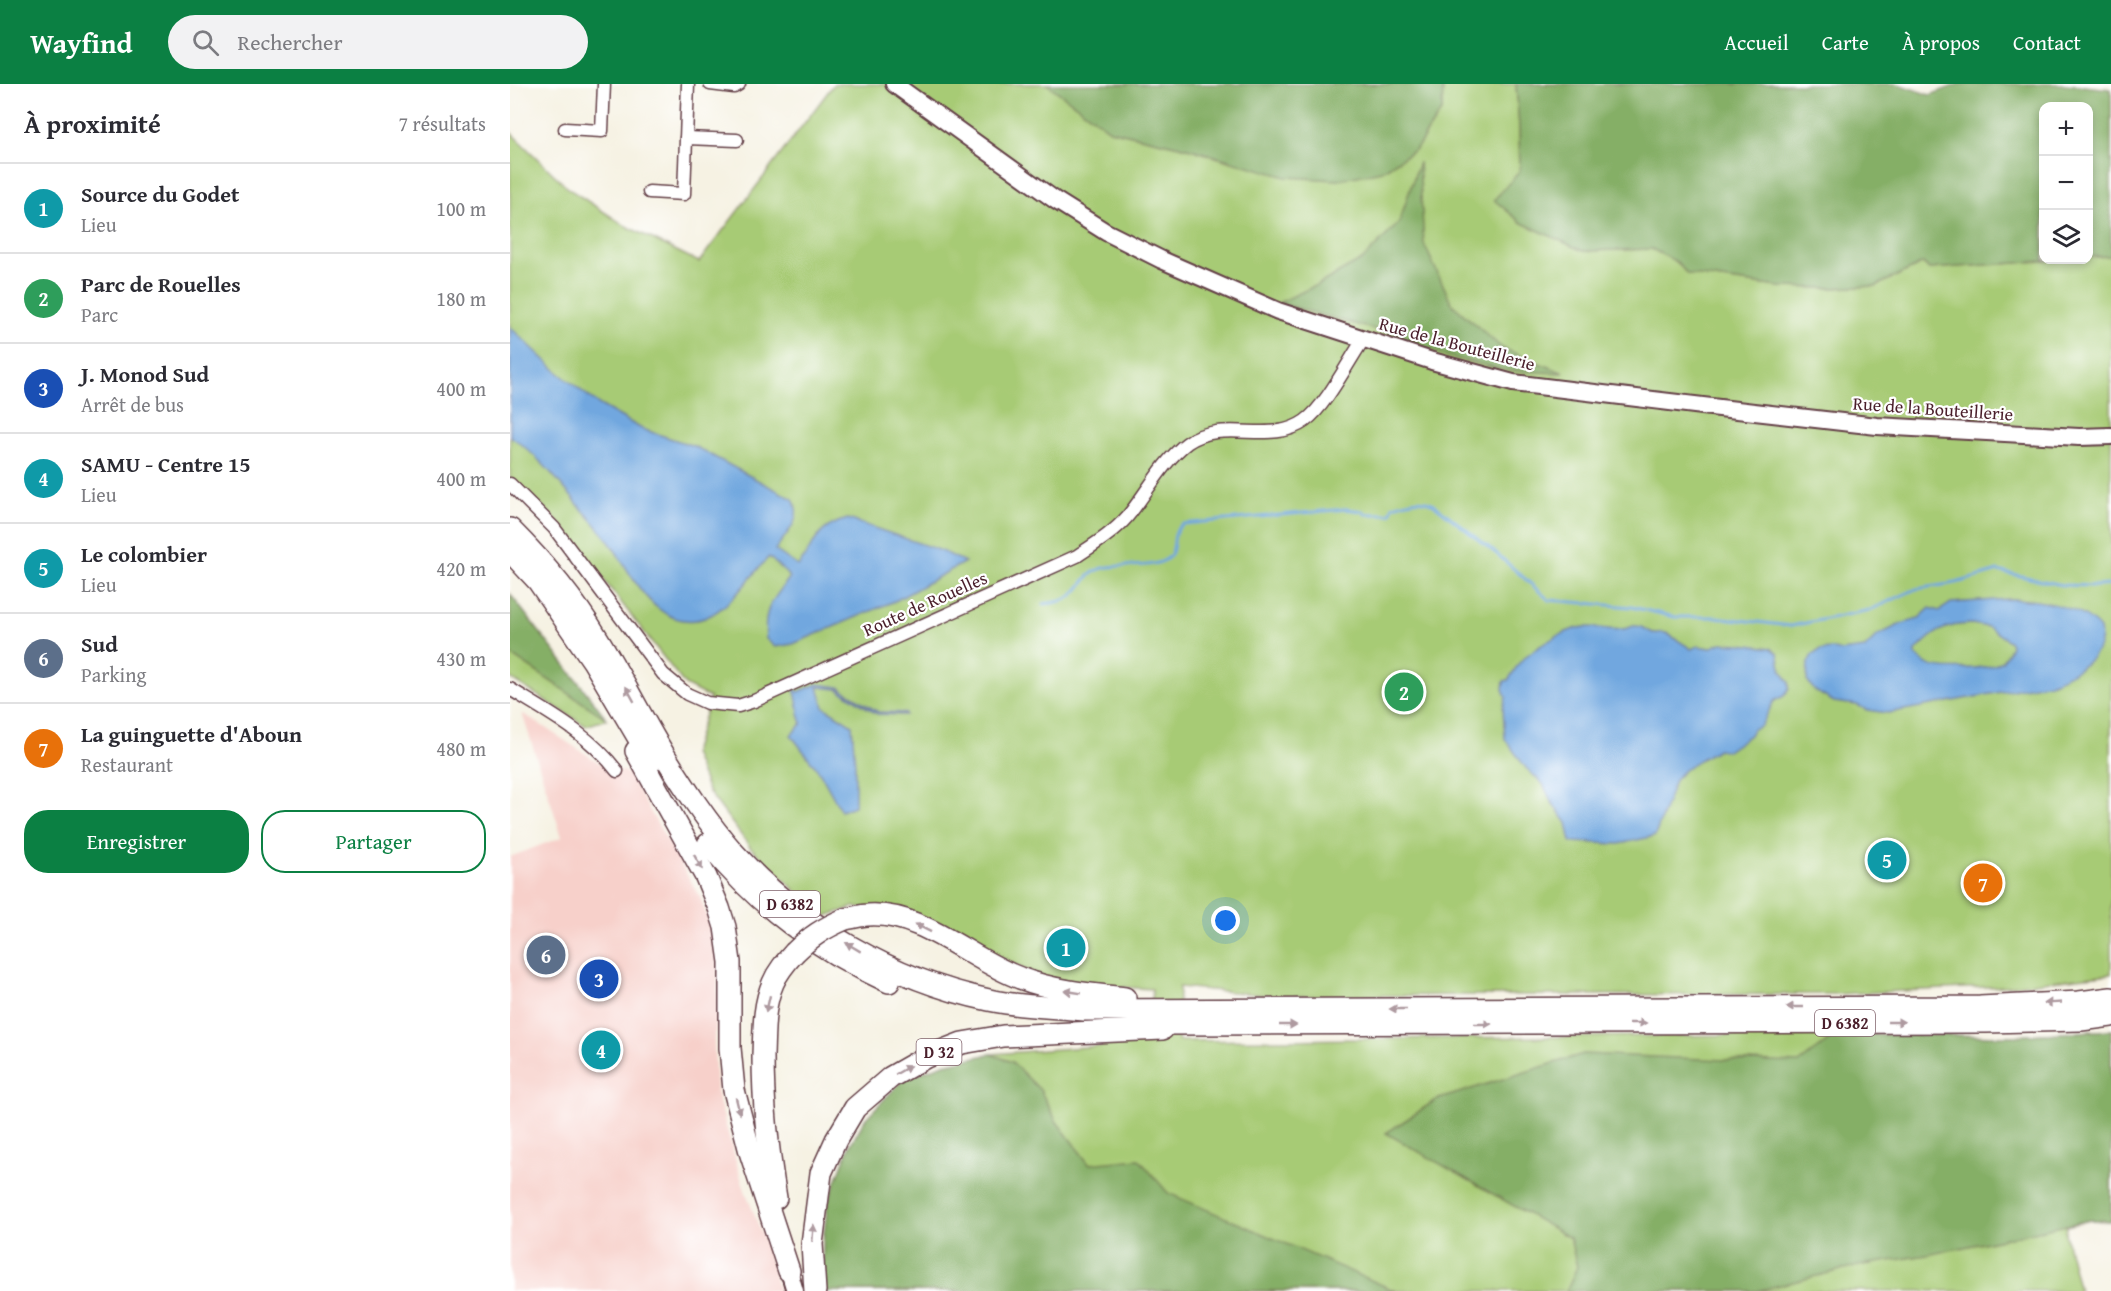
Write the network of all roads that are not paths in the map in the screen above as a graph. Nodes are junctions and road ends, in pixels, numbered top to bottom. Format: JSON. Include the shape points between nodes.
{"nodes":[{"id":1,"x":604,"y":84,"type":"edge"},
{"id":2,"x":688,"y":84,"type":"edge"},
{"id":3,"x":710,"y":84,"type":"edge"},
{"id":4,"x":739,"y":84,"type":"edge"},
{"id":5,"x":894,"y":84,"type":"edge"},
{"id":6,"x":565,"y":129,"type":"dead end"},
{"id":7,"x":686,"y":138,"type":"junction"},
{"id":8,"x":737,"y":140,"type":"dead end"},
{"id":9,"x":650,"y":192,"type":"dead end"},
{"id":10,"x":1363,"y":339,"type":"junction"},
{"id":11,"x":2111,"y":436,"type":"edge"},
{"id":12,"x":510,"y":484,"type":"edge"},
{"id":13,"x":510,"y":529,"type":"edge"},
{"id":14,"x":510,"y":551,"type":"edge"},
{"id":15,"x":510,"y":569,"type":"edge"},
{"id":16,"x":590,"y":656,"type":"junction"},
{"id":17,"x":510,"y":689,"type":"edge"},
{"id":18,"x":617,"y":771,"type":"dead end"},
{"id":19,"x":2111,"y":998,"type":"edge"},
{"id":20,"x":2111,"y":1016,"type":"edge"},
{"id":21,"x":1233,"y":1017,"type":"junction"},
{"id":22,"x":792,"y":1281,"type":"edge"},
{"id":23,"x":815,"y":1291,"type":"edge"}],
"edges":[{"from":1,"to":6,"type":"street","via":[[602,131]]},
{"from":2,"to":7,"type":"street"},
{"from":3,"to":4,"type":"street"},
{"from":5,"to":10,"type":"street","name":"Rue de la Bouteillerie","via":[[1106,232],[1246,298]]},
{"from":7,"to":8,"type":"street"},
{"from":7,"to":9,"type":"street","via":[[684,194]]},
{"from":10,"to":11,"type":"street","name":"Rue de la Bouteillerie","via":[[1513,382],[1877,426]]},
{"from":10,"to":12,"type":"street","name":"Route de Rouelles","via":[[1323,402],[1306,420],[1290,429],[1220,431],[1190,441],[1176,452],[1126,519],[1077,556],[738,706],[707,703],[687,694],[663,674],[554,528]]},
{"from":21,"to":13,"type":"highway","number":"D 6382","one_way":true,"via":[[991,1001],[909,976],[811,920],[735,854],[702,814],[597,636],[551,574]]},
{"from":14,"to":16,"type":"highway","number":"D 6382","via":[[538,581]]},
{"from":15,"to":16,"type":"highway"},
{"from":16,"to":21,"type":"highway","number":"D 6382","via":[[685,814],[727,867],[772,910],[835,955],[903,989],[991,1015],[1072,1023]]},
{"from":16,"to":22,"type":"highway","one_way":true,"via":[[633,746],[720,908],[730,962],[734,1090]]},
{"from":17,"to":18,"type":"street","via":[[585,737]]},
{"from":19,"to":21,"type":"highway","number":"D 6382","one_way":true,"via":[[1980,1007]]},
{"from":21,"to":20,"type":"highway","number":"D 6382","one_way":true,"via":[[1974,1022]]},
{"from":21,"to":22,"type":"highway","one_way":true,"bridge":true,"via":[[1050,988],[1017,978],[913,922],[889,916],[868,915],[823,928],[782,966],[773,984],[764,1024],[766,1136]]},
{"from":23,"to":21,"type":"highway","number":"D 32","one_way":true,"via":[[812,1244],[821,1173],[855,1108],[891,1077],[962,1043],[1002,1036]]}]}
